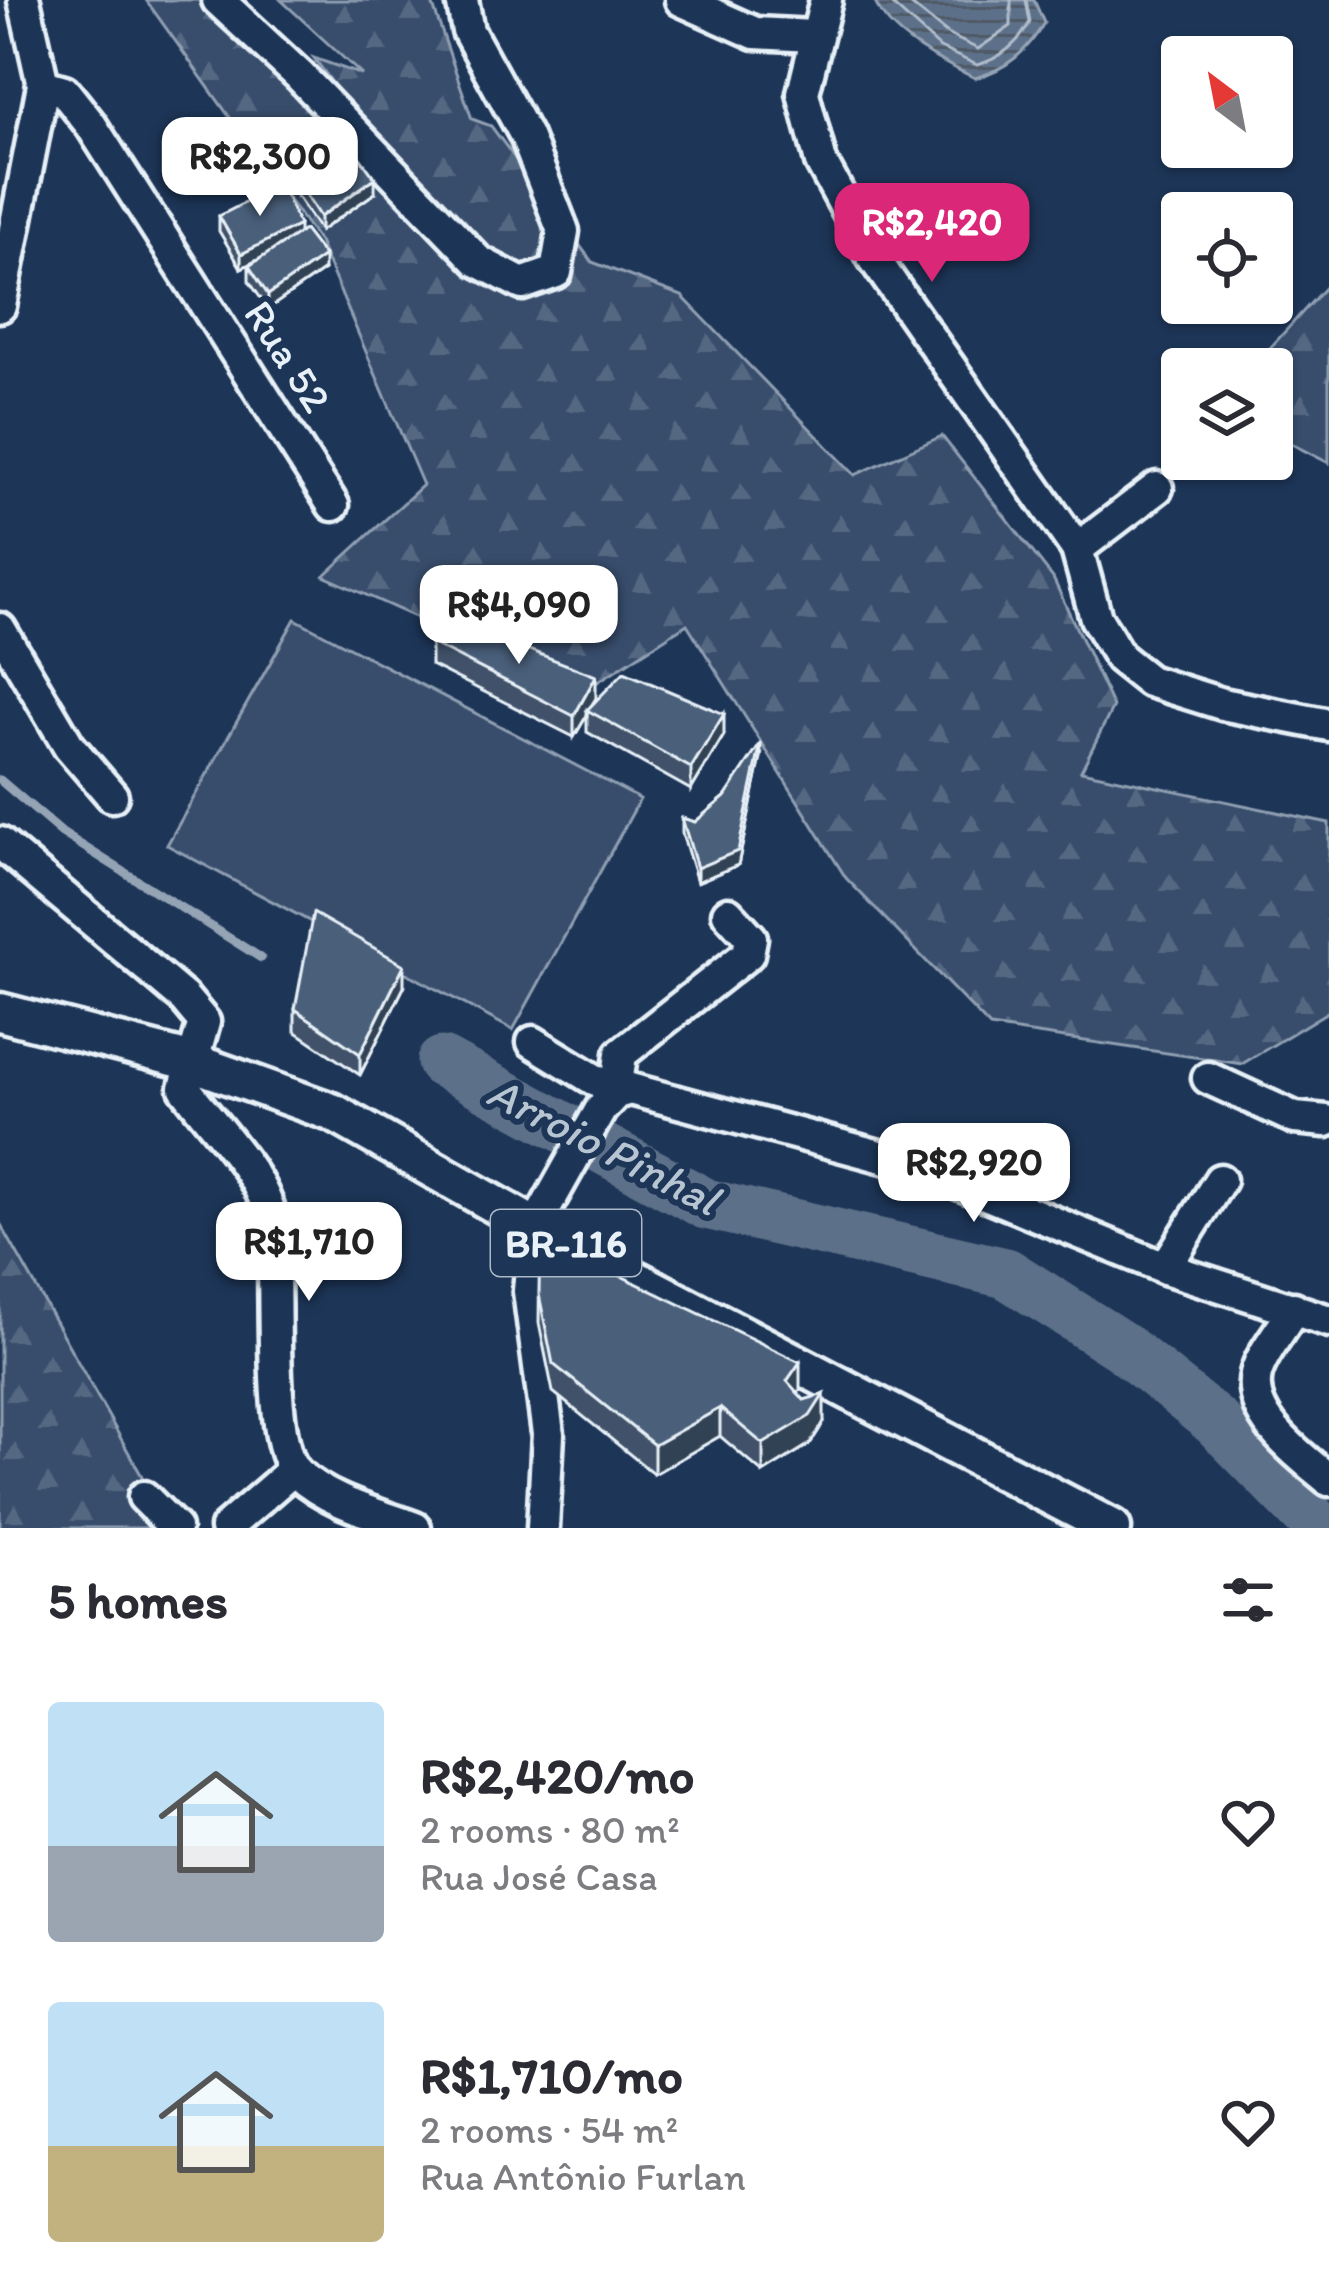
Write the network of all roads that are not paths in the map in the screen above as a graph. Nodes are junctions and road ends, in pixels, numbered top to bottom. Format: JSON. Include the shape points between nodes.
{"nodes":[{"id":1,"x":24,"y":0,"type":"edge"},
{"id":2,"x":218,"y":0,"type":"edge"},
{"id":3,"x":462,"y":0,"type":"edge"},
{"id":4,"x":681,"y":0,"type":"edge"},
{"id":5,"x":826,"y":0,"type":"edge"},
{"id":6,"x":813,"y":36,"type":"junction"},
{"id":7,"x":43,"y":85,"type":"junction"},
{"id":8,"x":0,"y":306,"type":"edge"},
{"id":9,"x":1157,"y":488,"type":"dead end"},
{"id":10,"x":333,"y":505,"type":"dead end"},
{"id":11,"x":1077,"y":549,"type":"junction"},
{"id":12,"x":0,"y":629,"type":"edge"},
{"id":13,"x":1329,"y":724,"type":"edge"},
{"id":14,"x":112,"y":796,"type":"dead end"},
{"id":15,"x":0,"y":843,"type":"edge"},
{"id":16,"x":728,"y":913,"type":"dead end"},
{"id":17,"x":0,"y":1012,"type":"edge"},
{"id":18,"x":532,"y":1042,"type":"dead end"},
{"id":19,"x":189,"y":1061,"type":"junction"},
{"id":20,"x":1208,"y":1078,"type":"dead end"},
{"id":21,"x":608,"y":1101,"type":"junction"},
{"id":22,"x":1328,"y":1115,"type":"edge"},
{"id":23,"x":1220,"y":1180,"type":"dead end"},
{"id":24,"x":535,"y":1227,"type":"junction"},
{"id":25,"x":1165,"y":1268,"type":"junction"},
{"id":26,"x":1294,"y":1308,"type":"junction"},
{"id":27,"x":1329,"y":1320,"type":"edge"},
{"id":28,"x":293,"y":1470,"type":"junction"},
{"id":29,"x":1329,"y":1480,"type":"edge"},
{"id":30,"x":144,"y":1497,"type":"dead end"},
{"id":31,"x":175,"y":1528,"type":"edge"},
{"id":32,"x":226,"y":1528,"type":"edge"},
{"id":33,"x":415,"y":1528,"type":"edge"},
{"id":34,"x":543,"y":1528,"type":"edge"},
{"id":35,"x":1112,"y":1528,"type":"edge"}],
"edges":[{"from":1,"to":7,"type":"street"},
{"from":2,"to":3,"type":"street","via":[[478,261],[522,284],[556,272],[563,231],[526,136],[468,31]]},
{"from":4,"to":6,"type":"street","via":[[755,33]]},
{"from":5,"to":6,"type":"street"},
{"from":6,"to":11,"type":"street","via":[[802,93],[821,161],[873,257]]},
{"from":7,"to":8,"type":"street"},
{"from":7,"to":10,"type":"street","name":"Rua 52","via":[[64,91],[91,125]]},
{"from":9,"to":11,"type":"street"},
{"from":11,"to":13,"type":"street","via":[[1096,618],[1120,658],[1149,681]]},
{"from":12,"to":14,"type":"street","via":[[70,746]]},
{"from":15,"to":19,"type":"street","via":[[184,998],[204,1022]]},
{"from":16,"to":21,"type":"street","via":[[751,938],[748,954],[621,1054]]},
{"from":17,"to":19,"type":"main road","number":"BR-116"},
{"from":18,"to":21,"type":"street"},
{"from":19,"to":24,"type":"main road","number":"BR-116","via":[[334,1113]]},
{"from":19,"to":28,"type":"street","via":[[185,1088],[253,1173],[271,1216],[279,1425]]},
{"from":20,"to":22,"type":"street","via":[[1294,1118]]},
{"from":21,"to":24,"type":"street"},
{"from":21,"to":25,"type":"street","via":[[630,1089],[917,1166]]},
{"from":23,"to":25,"type":"street"},
{"from":24,"to":34,"type":"street","via":[[529,1291],[548,1434]]},
{"from":24,"to":35,"type":"main road","number":"BR-116"},
{"from":25,"to":26,"type":"street"},
{"from":26,"to":27,"type":"street"},
{"from":26,"to":29,"type":"street","via":[[1261,1362],[1256,1395],[1266,1418]]},
{"from":28,"to":32,"type":"street"},
{"from":28,"to":33,"type":"street","via":[[326,1495]]},
{"from":30,"to":31,"type":"street"}]}
